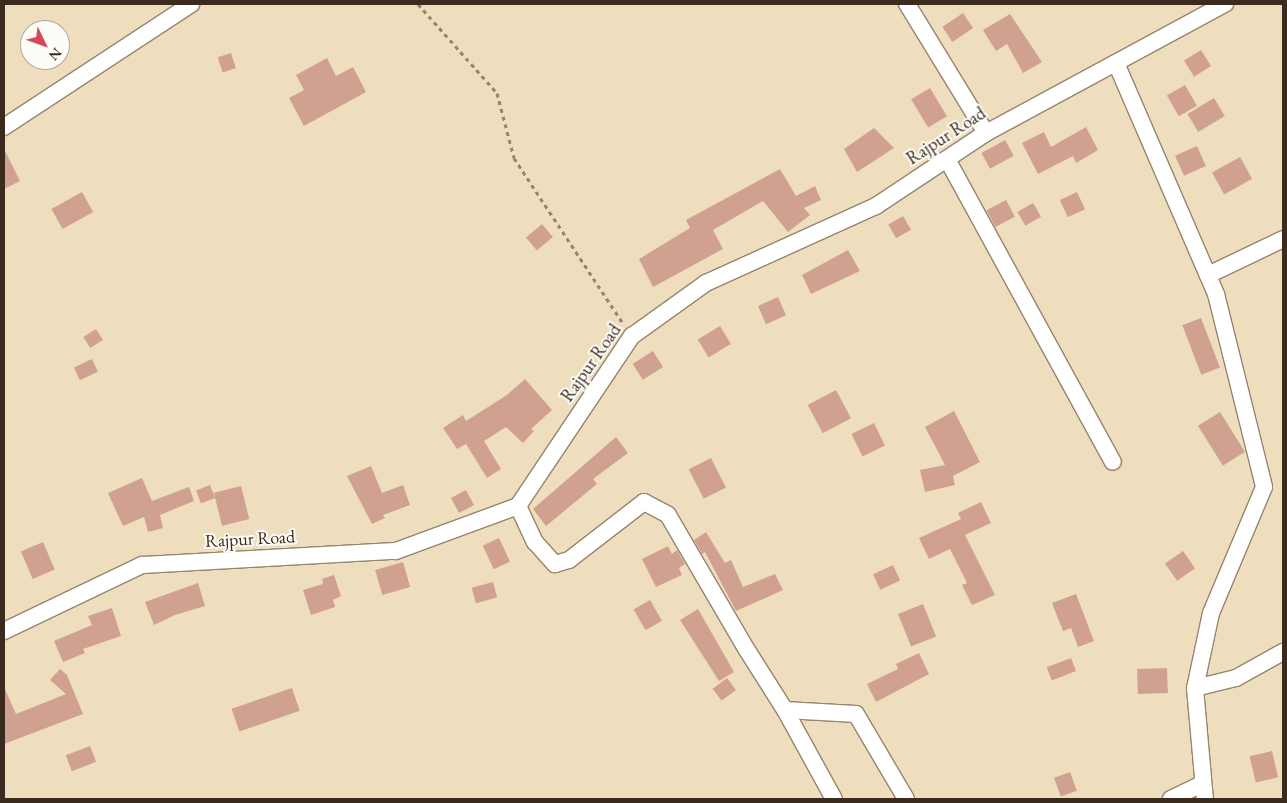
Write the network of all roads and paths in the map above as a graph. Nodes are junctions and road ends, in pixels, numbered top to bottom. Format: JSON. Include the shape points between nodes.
{"nodes":[{"id":1,"x":191,"y":4,"type":"edge"},
{"id":2,"x":418,"y":4,"type":"edge"},
{"id":3,"x":907,"y":4,"type":"edge"},
{"id":4,"x":1225,"y":4,"type":"edge"},
{"id":5,"x":1116,"y":63,"type":"junction"},
{"id":6,"x":4,"y":127,"type":"edge"},
{"id":7,"x":986,"y":133,"type":"junction"},
{"id":8,"x":947,"y":159,"type":"junction"},
{"id":9,"x":1283,"y":239,"type":"edge"},
{"id":10,"x":1208,"y":275,"type":"junction"},
{"id":11,"x":632,"y":336,"type":"junction"},
{"id":12,"x":1113,"y":462,"type":"dead end"},
{"id":13,"x":518,"y":506,"type":"junction"},
{"id":14,"x":4,"y":631,"type":"edge"},
{"id":15,"x":1283,"y":652,"type":"edge"},
{"id":16,"x":1195,"y":688,"type":"junction"},
{"id":17,"x":785,"y":710,"type":"junction"},
{"id":18,"x":1204,"y":792,"type":"edge"},
{"id":19,"x":834,"y":799,"type":"edge"},
{"id":20,"x":906,"y":799,"type":"edge"},
{"id":21,"x":1171,"y":799,"type":"edge"}],
"edges":[{"from":1,"to":6,"type":"street"},
{"from":2,"to":11,"type":"path","via":[[497,93],[514,158]]},
{"from":3,"to":7,"type":"street"},
{"from":4,"to":5,"type":"street","name":"Rajpur Road"},
{"from":5,"to":7,"type":"street","name":"Rajpur Road"},
{"from":5,"to":10,"type":"street"},
{"from":7,"to":8,"type":"street","name":"Rajpur Road"},
{"from":8,"to":11,"type":"street","name":"Rajpur Road","via":[[876,206],[706,283]]},
{"from":8,"to":12,"type":"street"},
{"from":9,"to":10,"type":"street"},
{"from":10,"to":16,"type":"street","via":[[1216,294],[1264,488],[1211,612]]},
{"from":11,"to":13,"type":"street","name":"Rajpur Road"},
{"from":13,"to":14,"type":"street","name":"Rajpur Road","via":[[396,551],[142,565]]},
{"from":13,"to":17,"type":"street","via":[[535,542],[555,564],[568,560],[644,502],[668,516]]},
{"from":15,"to":16,"type":"street","via":[[1236,678]]},
{"from":16,"to":18,"type":"street"},
{"from":17,"to":19,"type":"street"},
{"from":17,"to":20,"type":"street","via":[[856,714]]},
{"from":18,"to":21,"type":"street"}]}
